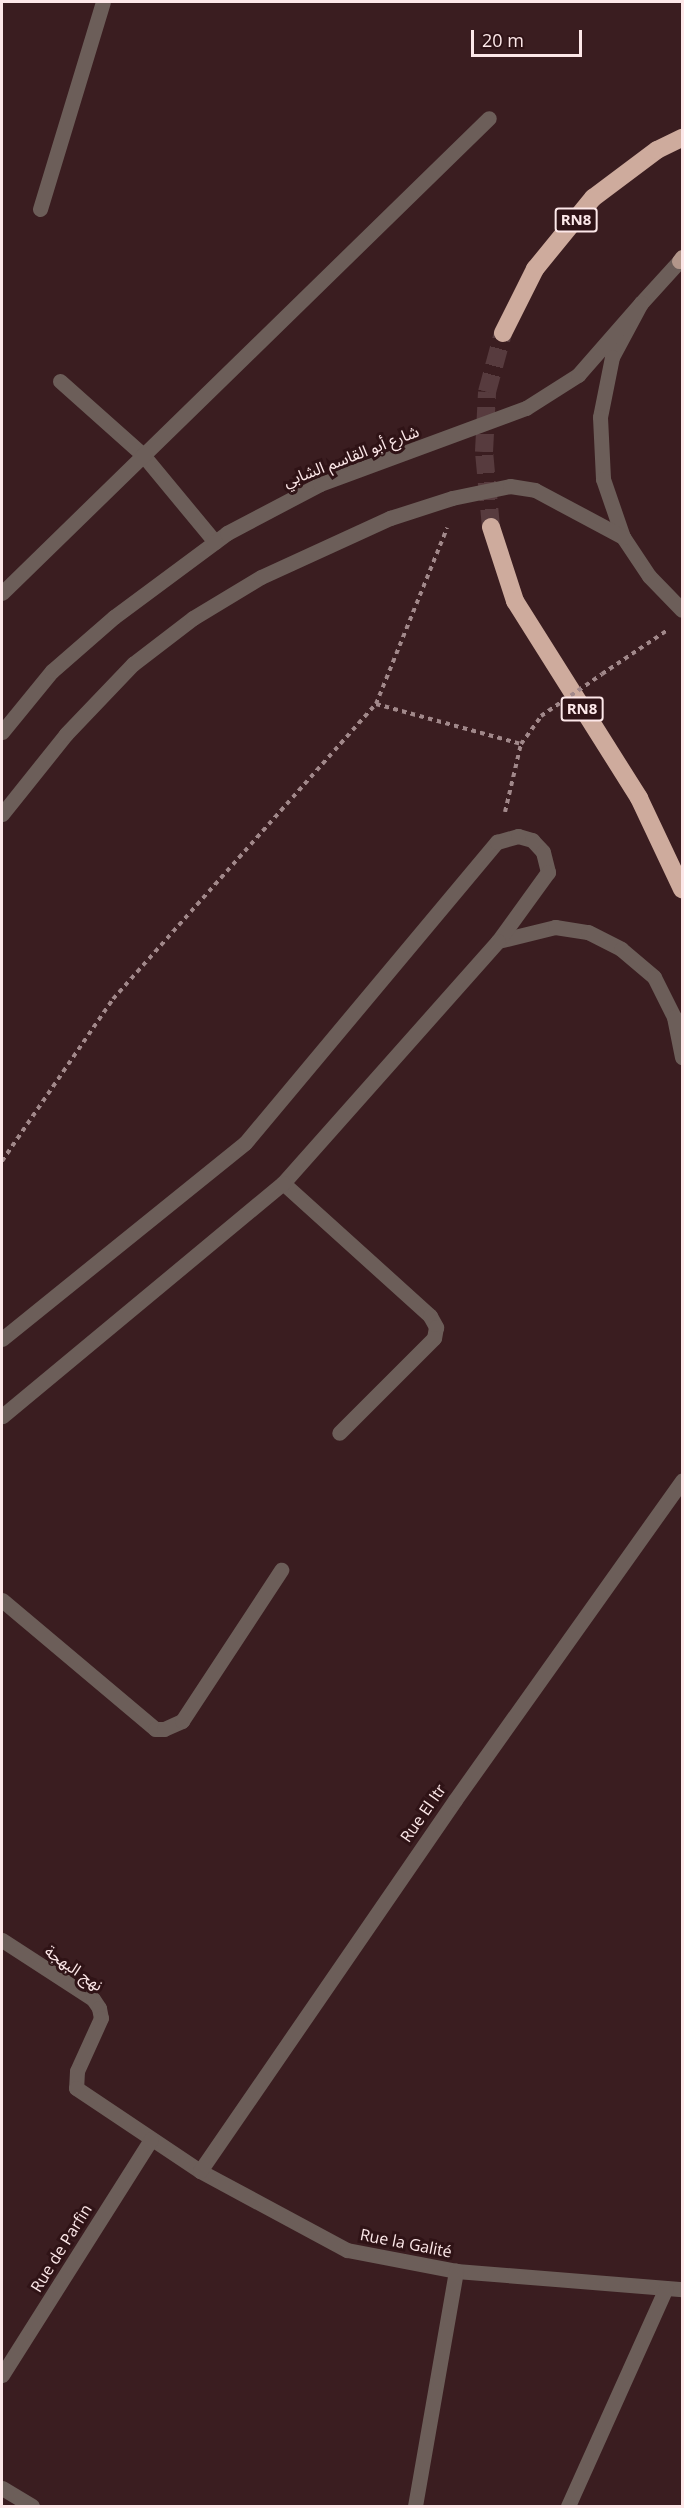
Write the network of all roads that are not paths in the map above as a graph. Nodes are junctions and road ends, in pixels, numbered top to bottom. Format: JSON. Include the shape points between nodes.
{"nodes":[{"id":1,"x":103,"y":2,"type":"edge"},
{"id":2,"x":489,"y":118,"type":"dead end"},
{"id":3,"x":682,"y":138,"type":"edge"},
{"id":4,"x":40,"y":209,"type":"dead end"},
{"id":5,"x":681,"y":259,"type":"edge"},
{"id":6,"x":641,"y":303,"type":"junction"},
{"id":7,"x":503,"y":333,"type":"tunnel mouth"},
{"id":8,"x":60,"y":381,"type":"dead end"},
{"id":9,"x":143,"y":455,"type":"junction"},
{"id":10,"x":491,"y":526,"type":"tunnel mouth"},
{"id":11,"x":623,"y":537,"type":"junction"},
{"id":12,"x":215,"y":542,"type":"junction"},
{"id":13,"x":2,"y":593,"type":"edge"},
{"id":14,"x":682,"y":610,"type":"edge"},
{"id":15,"x":2,"y":732,"type":"edge"},
{"id":16,"x":2,"y":814,"type":"edge"},
{"id":17,"x":682,"y":889,"type":"edge"},
{"id":18,"x":498,"y":941,"type":"junction"},
{"id":19,"x":682,"y":1057,"type":"edge"},
{"id":20,"x":283,"y":1183,"type":"junction"},
{"id":21,"x":2,"y":1339,"type":"edge"},
{"id":22,"x":2,"y":1416,"type":"edge"},
{"id":23,"x":339,"y":1433,"type":"dead end"},
{"id":24,"x":682,"y":1480,"type":"edge"},
{"id":25,"x":281,"y":1570,"type":"dead end"},
{"id":26,"x":2,"y":1600,"type":"edge"},
{"id":27,"x":2,"y":1940,"type":"edge"},
{"id":28,"x":151,"y":2139,"type":"junction"},
{"id":29,"x":200,"y":2171,"type":"junction"},
{"id":30,"x":456,"y":2271,"type":"junction"},
{"id":31,"x":666,"y":2288,"type":"junction"},
{"id":32,"x":682,"y":2289,"type":"edge"},
{"id":33,"x":2,"y":2375,"type":"edge"},
{"id":34,"x":2,"y":2488,"type":"edge"},
{"id":35,"x":32,"y":2506,"type":"edge"},
{"id":36,"x":415,"y":2506,"type":"edge"},
{"id":37,"x":568,"y":2506,"type":"edge"}],
"edges":[{"from":1,"to":4,"type":"street"},
{"from":2,"to":9,"type":"street"},
{"from":3,"to":7,"type":"highway","number":"RN8","via":[[657,150],[593,198],[535,269]]},
{"from":5,"to":6,"type":"street"},
{"from":6,"to":11,"type":"street","via":[[612,357],[600,417],[603,479]]},
{"from":6,"to":12,"type":"street","name":"شارع أبو القاسم الشابي","via":[[578,375],[526,408],[320,484],[263,512]]},
{"from":8,"to":9,"type":"street"},
{"from":9,"to":12,"type":"street"},
{"from":9,"to":13,"type":"street"},
{"from":10,"to":17,"type":"highway","number":"RN8","via":[[515,601],[639,798]]},
{"from":11,"to":14,"type":"street","via":[[649,576]]},
{"from":11,"to":16,"type":"street","via":[[535,490],[510,486],[443,500],[390,518],[261,577],[193,618],[134,664],[66,734]]},
{"from":12,"to":15,"type":"street","name":"شارع أبو القاسم الشابي","via":[[114,617],[52,671]]},
{"from":18,"to":19,"type":"street","via":[[555,927],[588,932],[621,949],[654,977],[674,1017]]},
{"from":18,"to":20,"type":"street"},
{"from":18,"to":21,"type":"street","via":[[548,872],[543,852],[532,840],[518,836],[497,842],[245,1143]]},
{"from":20,"to":22,"type":"street"},
{"from":20,"to":23,"type":"street","via":[[430,1316],[436,1327],[434,1338]]},
{"from":24,"to":29,"type":"street","name":"Rue El Itr","via":[[455,1800]]},
{"from":25,"to":26,"type":"street","via":[[182,1721],[164,1729],[155,1729]]},
{"from":27,"to":28,"type":"street","name":"نهج البهجة","via":[[93,1999],[101,2018],[77,2071],[76,2088]]},
{"from":28,"to":29,"type":"street","name":"Rue la Galité"},
{"from":28,"to":33,"type":"street","name":"Rue de Parfin"},
{"from":29,"to":30,"type":"street","name":"Rue la Galité","via":[[347,2250]]},
{"from":30,"to":31,"type":"street","name":"Rue la Galité"},
{"from":30,"to":36,"type":"street"},
{"from":31,"to":32,"type":"street","name":"Rue la Galité"},
{"from":31,"to":37,"type":"street"},
{"from":34,"to":35,"type":"street"}]}
